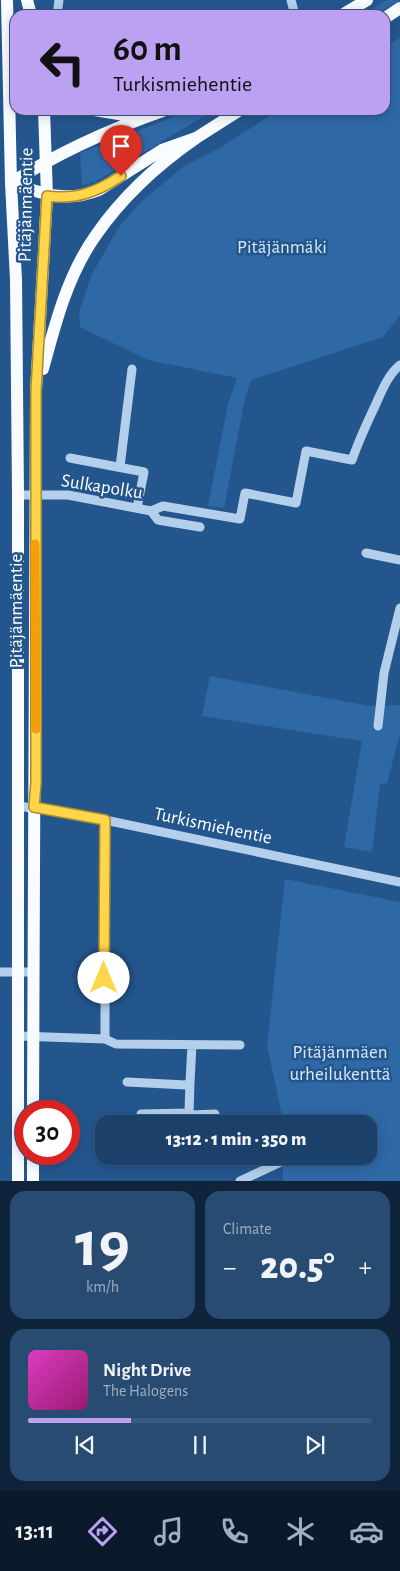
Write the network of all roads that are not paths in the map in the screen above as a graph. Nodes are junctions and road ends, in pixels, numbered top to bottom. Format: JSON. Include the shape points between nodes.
{"nodes":[{"id":1,"x":7,"y":0,"type":"edge"},
{"id":2,"x":367,"y":0,"type":"edge"},
{"id":3,"x":350,"y":10,"type":"edge"},
{"id":4,"x":44,"y":115,"type":"edge"},
{"id":5,"x":153,"y":115,"type":"edge"},
{"id":6,"x":232,"y":115,"type":"edge"},
{"id":7,"x":196,"y":138,"type":"junction"},
{"id":8,"x":46,"y":161,"type":"junction"},
{"id":9,"x":11,"y":183,"type":"junction"},
{"id":10,"x":47,"y":196,"type":"junction"},
{"id":11,"x":400,"y":365,"type":"edge"},
{"id":12,"x":132,"y":369,"type":"dead end"},
{"id":13,"x":36,"y":391,"type":"junction"},
{"id":14,"x":70,"y":458,"type":"dead end"},
{"id":15,"x":120,"y":467,"type":"junction"},
{"id":16,"x":18,"y":495,"type":"junction"},
{"id":17,"x":36,"y":495,"type":"junction"},
{"id":18,"x":137,"y":508,"type":"junction"},
{"id":19,"x":151,"y":511,"type":"junction"},
{"id":20,"x":200,"y":527,"type":"dead end"},
{"id":21,"x":366,"y":552,"type":"dead end"},
{"id":22,"x":400,"y":560,"type":"edge"},
{"id":23,"x":400,"y":608,"type":"edge"},
{"id":24,"x":378,"y":726,"type":"dead end"},
{"id":25,"x":19,"y":806,"type":"junction"},
{"id":26,"x":34,"y":807,"type":"junction"},
{"id":27,"x":105,"y":820,"type":"junction"},
{"id":28,"x":400,"y":882,"type":"edge"},
{"id":29,"x":0,"y":972,"type":"edge"},
{"id":30,"x":18,"y":972,"type":"junction"},
{"id":31,"x":33,"y":972,"type":"junction"},
{"id":32,"x":19,"y":1036,"type":"junction"},
{"id":33,"x":33,"y":1036,"type":"junction"},
{"id":34,"x":105,"y":1039,"type":"junction"},
{"id":35,"x":192,"y":1044,"type":"junction"},
{"id":36,"x":240,"y":1045,"type":"dead end"},
{"id":37,"x":127,"y":1082,"type":"dead end"},
{"id":38,"x":190,"y":1082,"type":"junction"},
{"id":39,"x":33,"y":1100,"type":"edge"},
{"id":40,"x":189,"y":1113,"type":"junction"},
{"id":41,"x":141,"y":1114,"type":"dead end"},
{"id":42,"x":215,"y":1114,"type":"dead end"},
{"id":43,"x":33,"y":1165,"type":"edge"},
{"id":44,"x":274,"y":1165,"type":"edge"},
{"id":45,"x":18,"y":1181,"type":"edge"},
{"id":46,"x":33,"y":1181,"type":"edge"},
{"id":47,"x":240,"y":1181,"type":"edge"}],
"edges":[{"from":1,"to":9,"type":"main road","name":"Pitäjänmäentie"},
{"from":2,"to":3,"type":"main road"},
{"from":4,"to":8,"type":"main road","name":"Pitäjänmäentie"},
{"from":5,"to":8,"type":"main road"},
{"from":6,"to":7,"type":"main road"},
{"from":7,"to":10,"type":"main road","via":[[162,150],[94,192],[74,197]]},
{"from":7,"to":13,"type":"main road","via":[[148,175],[95,236],[71,283]]},
{"from":8,"to":9,"type":"main road"},
{"from":8,"to":10,"type":"main road","name":"Pitäjänmäentie"},
{"from":9,"to":10,"type":"main road"},
{"from":9,"to":16,"type":"main road","name":"Pitäjänmäentie","via":[[16,280]]},
{"from":10,"to":13,"type":"main road","name":"Pitäjänmäentie"},
{"from":11,"to":19,"type":"street","via":[[381,389],[352,460],[306,451],[296,503],[244,493],[240,519],[163,506]]},
{"from":12,"to":15,"type":"street"},
{"from":13,"to":17,"type":"main road","name":"Pitäjänmäentie"},
{"from":14,"to":15,"type":"street"},
{"from":15,"to":18,"type":"street","via":[[144,472]]},
{"from":16,"to":17,"type":"street","name":"Sulkapolku"},
{"from":16,"to":25,"type":"main road","name":"Pitäjänmäentie"},
{"from":17,"to":18,"type":"street","name":"Sulkapolku","via":[[68,495]]},
{"from":17,"to":26,"type":"main road","name":"Pitäjänmäentie"},
{"from":18,"to":19,"type":"street","name":"Sulkapolku"},
{"from":19,"to":20,"type":"street","via":[[158,520]]},
{"from":21,"to":22,"type":"street"},
{"from":23,"to":24,"type":"street","via":[[384,673]]},
{"from":25,"to":26,"type":"street","name":"Turkismiehentie"},
{"from":25,"to":30,"type":"main road","name":"Pitäjänmäentie"},
{"from":26,"to":27,"type":"street","name":"Turkismiehentie"},
{"from":26,"to":31,"type":"main road","name":"Pitäjänmäentie"},
{"from":27,"to":28,"type":"street","name":"Turkismiehentie"},
{"from":27,"to":34,"type":"street"},
{"from":29,"to":30,"type":"street"},
{"from":30,"to":31,"type":"street"},
{"from":30,"to":32,"type":"main road","name":"Pitäjänmäentie"},
{"from":31,"to":33,"type":"main road","name":"Pitäjänmäentie"},
{"from":32,"to":33,"type":"street"},
{"from":32,"to":45,"type":"main road","name":"Pitäjänmäentie"},
{"from":33,"to":34,"type":"street"},
{"from":33,"to":39,"type":"main road","name":"Pitäjänmäentie"},
{"from":34,"to":35,"type":"street","via":[[116,1044]]},
{"from":35,"to":36,"type":"street"},
{"from":35,"to":38,"type":"street"},
{"from":37,"to":38,"type":"street","via":[[186,1085]]},
{"from":38,"to":40,"type":"street"},
{"from":40,"to":41,"type":"street"},
{"from":40,"to":42,"type":"street"},
{"from":43,"to":46,"type":"main road"},
{"from":44,"to":47,"type":"street"}]}
